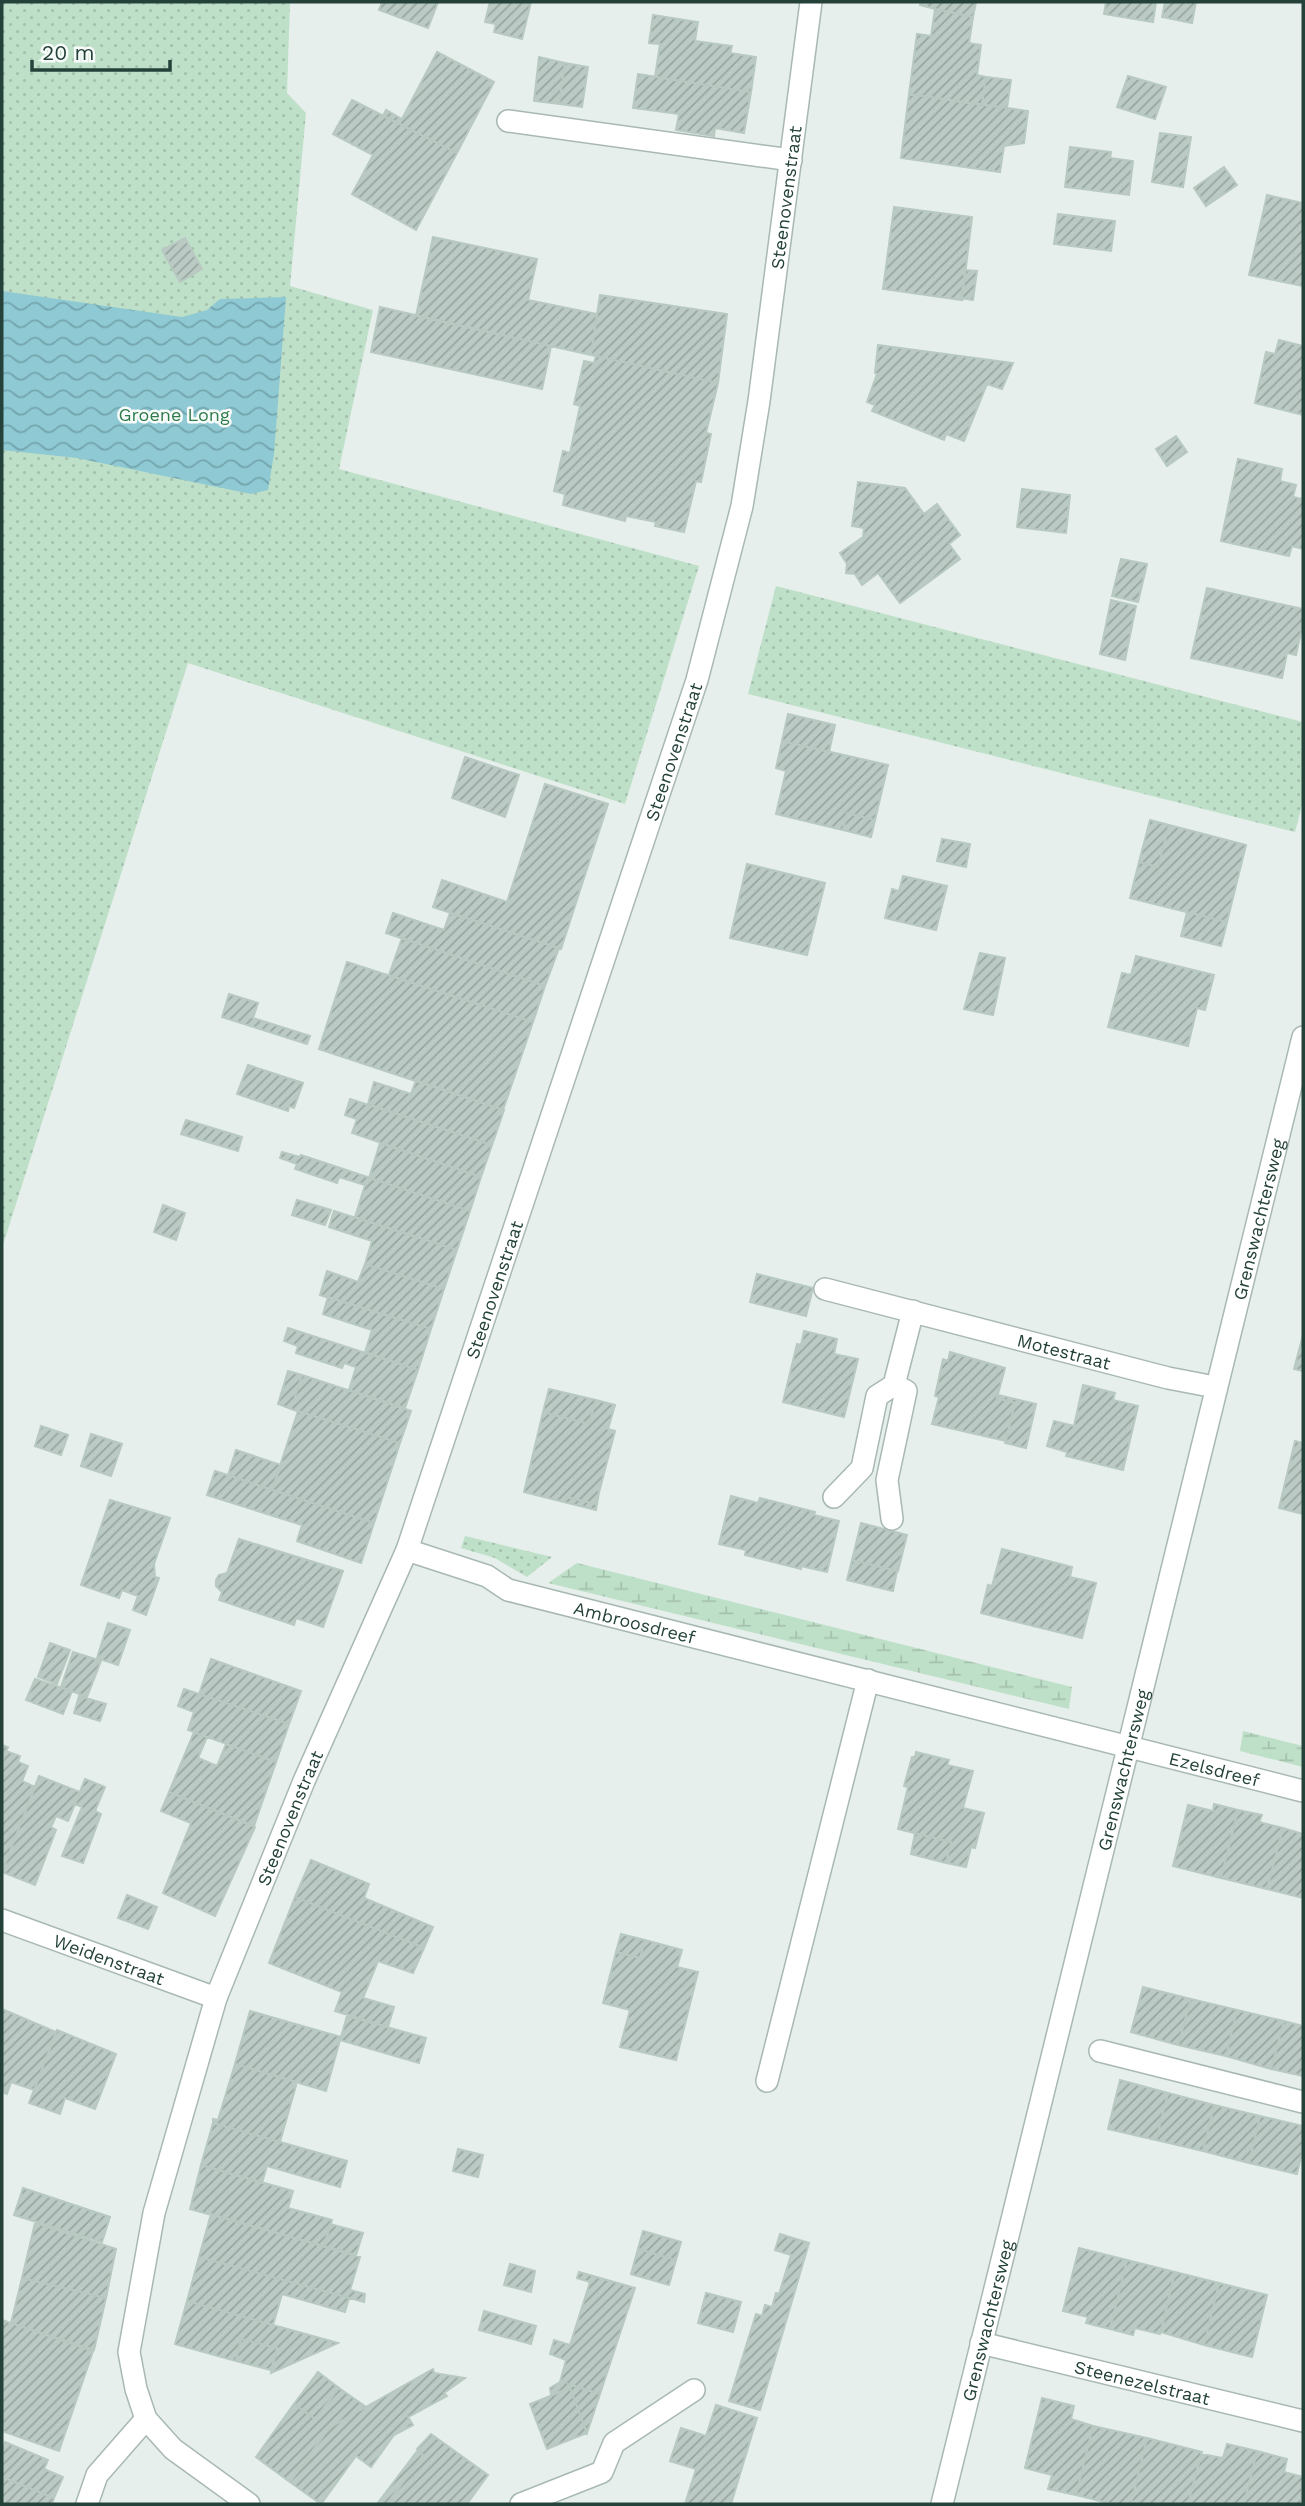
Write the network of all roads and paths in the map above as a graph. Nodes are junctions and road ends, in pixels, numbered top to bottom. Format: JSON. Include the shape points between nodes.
{"nodes":[{"id":1,"x":811,"y":2,"type":"edge"},
{"id":2,"x":508,"y":121,"type":"dead end"},
{"id":3,"x":791,"y":160,"type":"junction"},
{"id":4,"x":1303,"y":1037,"type":"edge"},
{"id":5,"x":825,"y":1289,"type":"dead end"},
{"id":6,"x":913,"y":1311,"type":"junction"},
{"id":7,"x":894,"y":1385,"type":"junction"},
{"id":8,"x":1215,"y":1387,"type":"junction"},
{"id":9,"x":834,"y":1497,"type":"dead end"},
{"id":10,"x":892,"y":1519,"type":"dead end"},
{"id":11,"x":407,"y":1550,"type":"junction"},
{"id":12,"x":868,"y":1680,"type":"junction"},
{"id":13,"x":1127,"y":1746,"type":"junction"},
{"id":14,"x":1303,"y":1791,"type":"edge"},
{"id":15,"x":2,"y":1920,"type":"edge"},
{"id":16,"x":216,"y":1998,"type":"junction"},
{"id":17,"x":1100,"y":2052,"type":"dead end"},
{"id":18,"x":767,"y":2081,"type":"dead end"},
{"id":19,"x":1303,"y":2102,"type":"edge"},
{"id":20,"x":981,"y":2343,"type":"junction"},
{"id":21,"x":694,"y":2390,"type":"dead end"},
{"id":22,"x":146,"y":2419,"type":"junction"},
{"id":23,"x":1303,"y":2421,"type":"edge"},
{"id":24,"x":87,"y":2504,"type":"edge"},
{"id":25,"x":249,"y":2504,"type":"edge"},
{"id":26,"x":522,"y":2504,"type":"edge"},
{"id":27,"x":942,"y":2504,"type":"edge"}],
"edges":[{"from":1,"to":3,"type":"street","name":"Steenovenstraat"},
{"from":2,"to":3,"type":"street"},
{"from":3,"to":11,"type":"street","name":"Steenovenstraat","via":[[742,506],[697,680]]},
{"from":4,"to":8,"type":"street","name":"Grenswachtersweg"},
{"from":5,"to":6,"type":"street","name":"Motestraat"},
{"from":6,"to":7,"type":"street"},
{"from":6,"to":8,"type":"street","name":"Motestraat"},
{"from":7,"to":9,"type":"street","via":[[877,1396],[862,1468]]},
{"from":7,"to":10,"type":"street","via":[[906,1391],[887,1480]]},
{"from":8,"to":13,"type":"street","name":"Grenswachtersweg"},
{"from":11,"to":12,"type":"street","name":"Ambroosdreef","via":[[487,1576],[508,1590]]},
{"from":11,"to":16,"type":"street","name":"Steenovenstraat","via":[[304,1781]]},
{"from":12,"to":13,"type":"street","name":"Ambroosdreef"},
{"from":12,"to":18,"type":"street"},
{"from":13,"to":14,"type":"street","name":"Ezelsdreef"},
{"from":13,"to":20,"type":"street","name":"Grenswachtersweg"},
{"from":15,"to":16,"type":"street","name":"Weidenstraat"},
{"from":16,"to":22,"type":"street","name":"Steenovenstraat","via":[[155,2214],[129,2352]]},
{"from":17,"to":19,"type":"street"},
{"from":20,"to":23,"type":"street","name":"Steenezelstraat"},
{"from":20,"to":27,"type":"street","name":"Grenswachtersweg"},
{"from":21,"to":26,"type":"street","via":[[614,2443],[602,2472]]},
{"from":22,"to":24,"type":"street","via":[[97,2475]]},
{"from":22,"to":25,"type":"street","name":"Steenovenstraat","via":[[173,2449]]}]}
